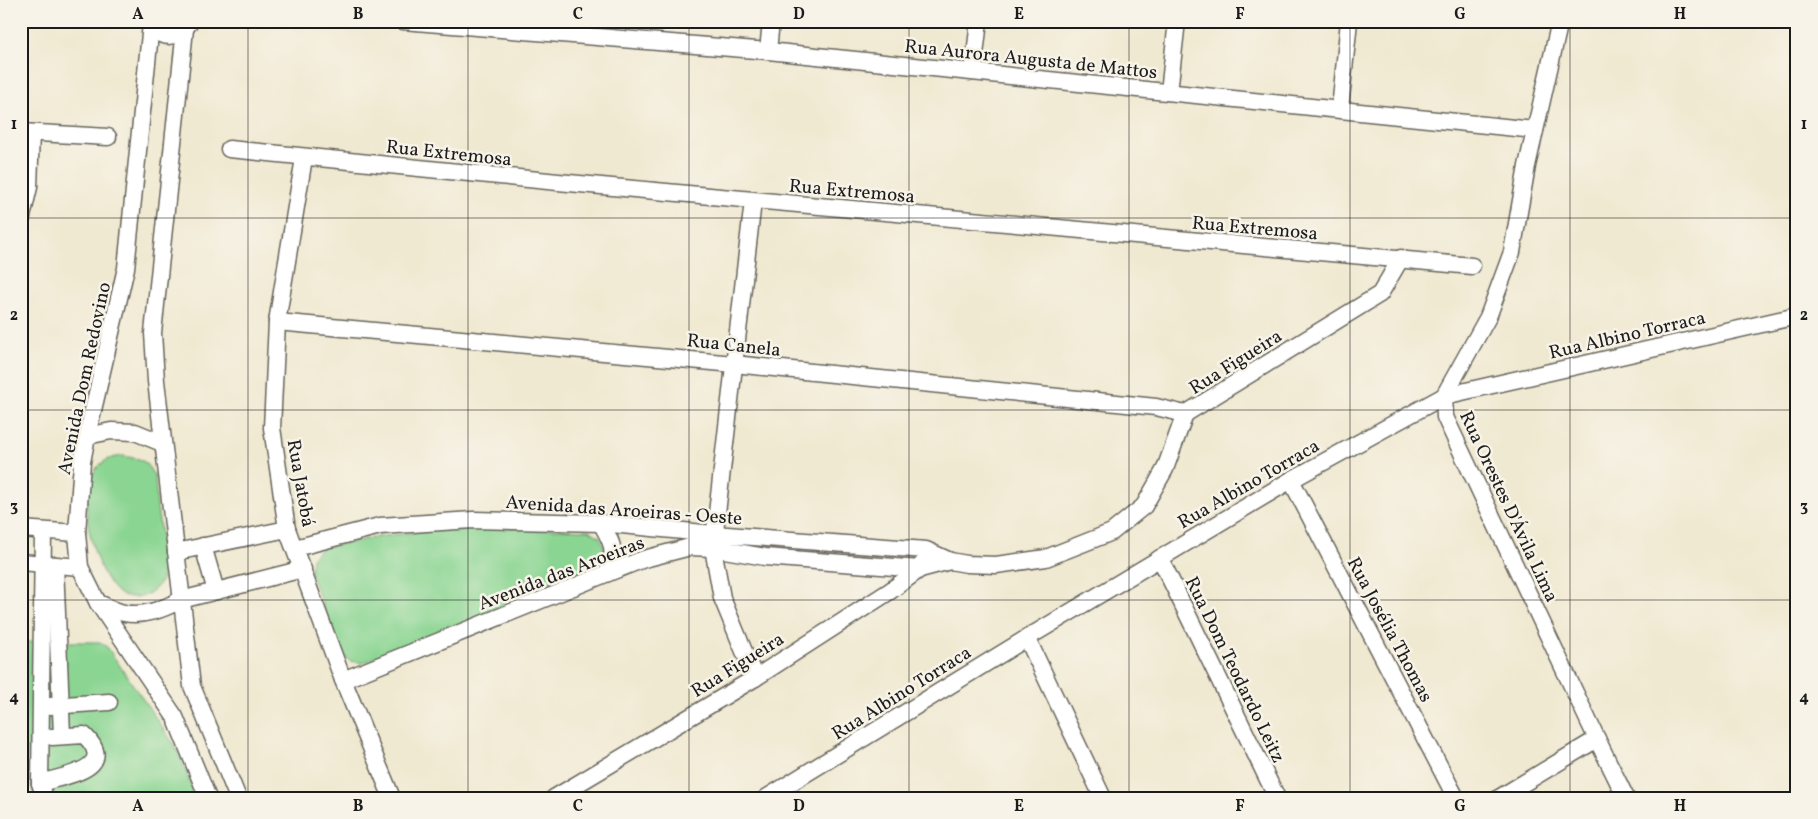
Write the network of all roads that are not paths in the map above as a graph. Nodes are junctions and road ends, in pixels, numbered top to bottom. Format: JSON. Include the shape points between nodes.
{"nodes":[{"id":1,"x":403,"y":21,"type":"edge"},
{"id":2,"x":407,"y":21,"type":"edge"},
{"id":3,"x":771,"y":21,"type":"edge"},
{"id":4,"x":979,"y":21,"type":"edge"},
{"id":5,"x":1177,"y":21,"type":"edge"},
{"id":6,"x":1349,"y":21,"type":"edge"},
{"id":7,"x":1560,"y":21,"type":"edge"},
{"id":8,"x":150,"y":22,"type":"edge"},
{"id":9,"x":187,"y":25,"type":"edge"},
{"id":10,"x":586,"y":29,"type":"edge"},
{"id":11,"x":768,"y":51,"type":"junction"},
{"id":12,"x":973,"y":72,"type":"junction"},
{"id":13,"x":1169,"y":92,"type":"junction"},
{"id":14,"x":1340,"y":109,"type":"junction"},
{"id":15,"x":1536,"y":130,"type":"junction"},
{"id":16,"x":26,"y":132,"type":"edge"},
{"id":17,"x":108,"y":137,"type":"dead end"},
{"id":18,"x":230,"y":149,"type":"dead end"},
{"id":19,"x":304,"y":158,"type":"junction"},
{"id":20,"x":753,"y":201,"type":"junction"},
{"id":21,"x":21,"y":221,"type":"edge"},
{"id":22,"x":1401,"y":258,"type":"junction"},
{"id":23,"x":1472,"y":266,"type":"dead end"},
{"id":24,"x":1797,"y":316,"type":"edge"},
{"id":25,"x":277,"y":322,"type":"junction"},
{"id":26,"x":734,"y":364,"type":"junction"},
{"id":27,"x":1444,"y":396,"type":"junction"},
{"id":28,"x":1186,"y":414,"type":"junction"},
{"id":29,"x":87,"y":436,"type":"junction"},
{"id":30,"x":162,"y":443,"type":"junction"},
{"id":31,"x":1291,"y":480,"type":"junction"},
{"id":32,"x":601,"y":523,"type":"junction"},
{"id":33,"x":21,"y":529,"type":"edge"},
{"id":34,"x":288,"y":529,"type":"junction"},
{"id":35,"x":43,"y":531,"type":"junction"},
{"id":36,"x":77,"y":533,"type":"junction"},
{"id":37,"x":714,"y":541,"type":"junction"},
{"id":38,"x":203,"y":546,"type":"junction"},
{"id":39,"x":295,"y":548,"type":"junction"},
{"id":40,"x":926,"y":550,"type":"junction"},
{"id":41,"x":176,"y":552,"type":"junction"},
{"id":42,"x":1160,"y":558,"type":"junction"},
{"id":43,"x":950,"y":561,"type":"junction"},
{"id":44,"x":21,"y":562,"type":"edge"},
{"id":45,"x":48,"y":565,"type":"junction"},
{"id":46,"x":80,"y":567,"type":"junction"},
{"id":47,"x":303,"y":569,"type":"junction"},
{"id":48,"x":920,"y":569,"type":"junction"},
{"id":49,"x":608,"y":572,"type":"junction"},
{"id":50,"x":216,"y":591,"type":"junction"},
{"id":51,"x":181,"y":600,"type":"junction"},
{"id":52,"x":98,"y":603,"type":"junction"},
{"id":53,"x":1027,"y":638,"type":"junction"},
{"id":54,"x":755,"y":678,"type":"junction"},
{"id":55,"x":343,"y":680,"type":"junction"},
{"id":56,"x":109,"y":702,"type":"dead end"},
{"id":57,"x":61,"y":705,"type":"junction"},
{"id":58,"x":41,"y":706,"type":"junction"},
{"id":59,"x":62,"y":735,"type":"junction"},
{"id":60,"x":40,"y":738,"type":"junction"},
{"id":61,"x":1596,"y":740,"type":"junction"},
{"id":62,"x":42,"y":790,"type":"edge"},
{"id":63,"x":208,"y":798,"type":"edge"},
{"id":64,"x":238,"y":798,"type":"edge"},
{"id":65,"x":392,"y":798,"type":"edge"},
{"id":66,"x":554,"y":798,"type":"edge"},
{"id":67,"x":766,"y":798,"type":"edge"},
{"id":68,"x":1103,"y":798,"type":"edge"},
{"id":69,"x":1276,"y":798,"type":"edge"},
{"id":70,"x":1456,"y":798,"type":"edge"},
{"id":71,"x":1499,"y":798,"type":"edge"},
{"id":72,"x":1626,"y":798,"type":"edge"}],
"edges":[{"from":1,"to":2,"type":"street","name":"Rua Aurora Augusta de Mattos"},
{"from":2,"to":10,"type":"street","name":"Rua Aurora Augusta de Mattos"},
{"from":3,"to":11,"type":"street"},
{"from":4,"to":12,"type":"street"},
{"from":5,"to":13,"type":"street"},
{"from":6,"to":14,"type":"street"},
{"from":7,"to":15,"type":"street","name":"Rua Orestes D'Ávila Lima"},
{"from":8,"to":9,"type":"street","via":[[154,30],[166,36],[180,34]]},
{"from":8,"to":29,"type":"street","name":"Avenida Dom Redovino","via":[[126,268]]},
{"from":9,"to":30,"type":"street","via":[[152,333]]},
{"from":10,"to":11,"type":"street","name":"Rua Aurora Augusta de Mattos"},
{"from":11,"to":12,"type":"street","name":"Rua Aurora Augusta de Mattos"},
{"from":12,"to":13,"type":"street","name":"Rua Aurora Augusta de Mattos"},
{"from":13,"to":14,"type":"street","name":"Rua Aurora Augusta de Mattos"},
{"from":14,"to":15,"type":"street","name":"Rua Aurora Augusta de Mattos"},
{"from":15,"to":27,"type":"street","name":"Rua Orestes D'Ávila Lima","via":[[1512,252],[1488,317]]},
{"from":16,"to":17,"type":"street"},
{"from":16,"to":21,"type":"street","via":[[29,187]]},
{"from":18,"to":19,"type":"street","name":"Rua Extremosa"},
{"from":19,"to":20,"type":"street","name":"Rua Extremosa"},
{"from":19,"to":25,"type":"street","name":"Rua Jatobá"},
{"from":20,"to":22,"type":"street","name":"Rua Extremosa"},
{"from":20,"to":26,"type":"street"},
{"from":22,"to":23,"type":"street","name":"Rua Extremosa"},
{"from":22,"to":28,"type":"street","name":"Rua Figueira","via":[[1380,294]]},
{"from":24,"to":27,"type":"street","name":"Rua Albino Torraca"},
{"from":25,"to":26,"type":"street","name":"Rua Canela"},
{"from":25,"to":34,"type":"street","name":"Rua Jatobá","via":[[272,428]]},
{"from":26,"to":28,"type":"street","name":"Rua Canela","via":[[1156,407]]},
{"from":26,"to":37,"type":"street"},
{"from":27,"to":31,"type":"street","name":"Rua Albino Torraca"},
{"from":27,"to":61,"type":"street","name":"Rua Orestes D'Ávila Lima","via":[[1445,418]]},
{"from":28,"to":43,"type":"street","name":"Rua Figueira","via":[[1165,468],[1144,506],[1112,532],[1046,558],[996,565]]},
{"from":29,"to":30,"type":"street","via":[[111,431],[135,432]]},
{"from":29,"to":36,"type":"street","name":"Avenida Dom Redovino"},
{"from":30,"to":41,"type":"street"},
{"from":31,"to":42,"type":"street","name":"Rua Albino Torraca"},
{"from":31,"to":70,"type":"street","name":"Rua Josélia Thomas"},
{"from":32,"to":37,"type":"street","name":"Avenida das Aroeiras - Oeste"},
{"from":32,"to":39,"type":"street","name":"Avenida das Aroeiras - Oeste","via":[[473,520],[380,526]]},
{"from":32,"to":49,"type":"street","via":[[614,556]]},
{"from":33,"to":35,"type":"street"},
{"from":34,"to":38,"type":"street"},
{"from":34,"to":39,"type":"street","name":"Rua Jatobá"},
{"from":35,"to":36,"type":"street"},
{"from":35,"to":45,"type":"street"},
{"from":36,"to":46,"type":"street","name":"Avenida Dom Redovino"},
{"from":37,"to":40,"type":"street","name":"Avenida das Aroeiras - Oeste"},
{"from":37,"to":48,"type":"street","name":"Avenida das Aroeiras","via":[[765,556]]},
{"from":37,"to":49,"type":"street","name":"Avenida das Aroeiras"},
{"from":37,"to":54,"type":"street","via":[[722,598]]},
{"from":38,"to":41,"type":"street"},
{"from":38,"to":50,"type":"street"},
{"from":39,"to":47,"type":"street","name":"Rua Jatobá"},
{"from":40,"to":43,"type":"street","name":"Avenida das Aroeiras - Oeste"},
{"from":40,"to":48,"type":"street"},
{"from":41,"to":51,"type":"street"},
{"from":42,"to":53,"type":"street","name":"Rua Albino Torraca"},
{"from":42,"to":69,"type":"street","name":"Rua Dom Teodardo Leitz"},
{"from":43,"to":48,"type":"street","name":"Avenida das Aroeiras"},
{"from":44,"to":45,"type":"street"},
{"from":45,"to":46,"type":"street"},
{"from":45,"to":57,"type":"street"},
{"from":45,"to":58,"type":"street"},
{"from":46,"to":52,"type":"street","name":"Avenida Dom Redovino"},
{"from":47,"to":50,"type":"street"},
{"from":47,"to":55,"type":"street","name":"Rua Jatobá"},
{"from":48,"to":54,"type":"street","name":"Rua Figueira"},
{"from":49,"to":55,"type":"street","name":"Avenida das Aroeiras"},
{"from":50,"to":51,"type":"street"},
{"from":51,"to":52,"type":"street","via":[[143,614],[123,613]]},
{"from":51,"to":64,"type":"street","via":[[192,686]]},
{"from":52,"to":63,"type":"street","name":"Avenida Dom Redovino","via":[[175,717]]},
{"from":53,"to":67,"type":"street","name":"Rua Albino Torraca"},
{"from":53,"to":68,"type":"street"},
{"from":54,"to":66,"type":"street","name":"Rua Figueira"},
{"from":55,"to":65,"type":"street","name":"Rua Jatobá"},
{"from":56,"to":57,"type":"street"},
{"from":57,"to":58,"type":"street"},
{"from":57,"to":59,"type":"street"},
{"from":58,"to":60,"type":"street"},
{"from":59,"to":60,"type":"street"},
{"from":59,"to":62,"type":"street","via":[[84,735],[95,751],[94,763]]},
{"from":60,"to":62,"type":"street"},
{"from":61,"to":71,"type":"street"},
{"from":61,"to":72,"type":"street","name":"Rua Orestes D'Ávila Lima"}]}
